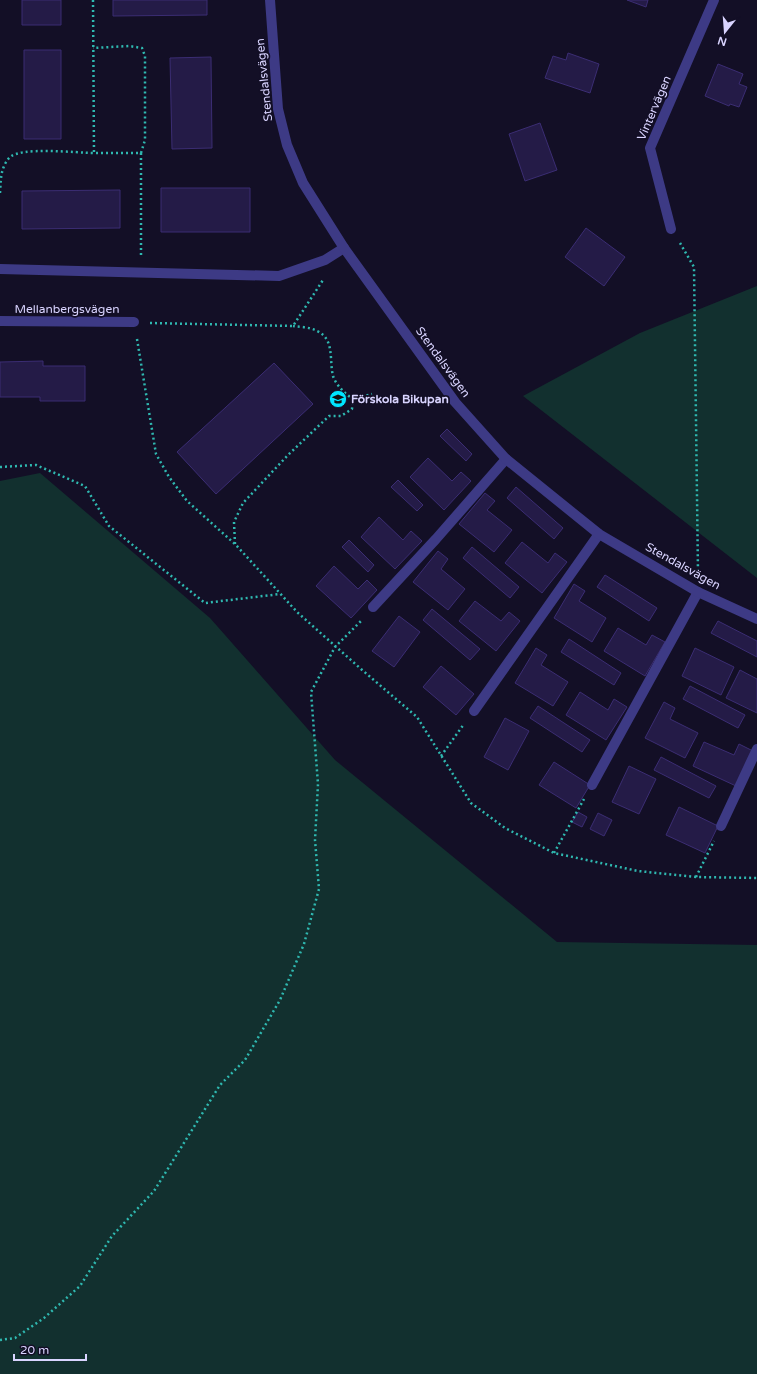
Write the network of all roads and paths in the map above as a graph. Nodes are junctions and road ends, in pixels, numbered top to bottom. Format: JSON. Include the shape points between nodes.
{"nodes":[{"id":1,"x":93,"y":0,"type":"edge"},
{"id":2,"x":270,"y":0,"type":"edge"},
{"id":3,"x":714,"y":0,"type":"edge"},
{"id":4,"x":93,"y":48,"type":"junction"},
{"id":5,"x":94,"y":153,"type":"junction"},
{"id":6,"x":141,"y":153,"type":"junction"},
{"id":7,"x":0,"y":193,"type":"edge"},
{"id":8,"x":672,"y":229,"type":"joint"},
{"id":9,"x":344,"y":248,"type":"junction"},
{"id":10,"x":0,"y":269,"type":"edge"},
{"id":11,"x":141,"y":273,"type":"junction"},
{"id":12,"x":327,"y":274,"type":"dead end"},
{"id":13,"x":0,"y":321,"type":"edge"},
{"id":14,"x":134,"y":322,"type":"junction"},
{"id":15,"x":292,"y":326,"type":"junction"},
{"id":16,"x":372,"y":394,"type":"dead end"},
{"id":17,"x":353,"y":399,"type":"junction"},
{"id":18,"x":506,"y":459,"type":"junction"},
{"id":19,"x":0,"y":467,"type":"edge"},
{"id":20,"x":599,"y":534,"type":"junction"},
{"id":21,"x":236,"y":545,"type":"junction"},
{"id":22,"x":698,"y":592,"type":"junction"},
{"id":23,"x":281,"y":594,"type":"junction"},
{"id":24,"x":373,"y":607,"type":"joint"},
{"id":25,"x":757,"y":619,"type":"edge"},
{"id":26,"x":336,"y":647,"type":"junction"},
{"id":27,"x":474,"y":711,"type":"joint"},
{"id":28,"x":757,"y":749,"type":"edge"},
{"id":29,"x":441,"y":756,"type":"junction"},
{"id":30,"x":592,"y":785,"type":"joint"},
{"id":31,"x":721,"y":826,"type":"joint"},
{"id":32,"x":554,"y":853,"type":"junction"},
{"id":33,"x":696,"y":877,"type":"junction"},
{"id":34,"x":757,"y":878,"type":"edge"},
{"id":35,"x":0,"y":1340,"type":"edge"}],
"edges":[{"from":1,"to":4,"type":"path"},
{"from":2,"to":9,"type":"street","name":"Stendalsvägen","via":[[278,109],[287,145],[303,183]]},
{"from":3,"to":8,"type":"street","name":"Vintervägen","via":[[650,148]]},
{"from":4,"to":5,"type":"path"},
{"from":4,"to":6,"type":"path","via":[[142,48],[145,56],[145,140]]},
{"from":5,"to":6,"type":"path"},
{"from":5,"to":7,"type":"path","via":[[27,151],[10,157],[1,170]]},
{"from":6,"to":11,"type":"path"},
{"from":8,"to":22,"type":"path","via":[[694,267]]},
{"from":9,"to":11,"type":"street","via":[[325,260],[279,276]]},
{"from":9,"to":18,"type":"street","name":"Stendalsvägen","via":[[455,402]]},
{"from":10,"to":11,"type":"street"},
{"from":12,"to":15,"type":"path"},
{"from":13,"to":14,"type":"street","name":"Mellanbergsvägen"},
{"from":14,"to":15,"type":"path"},
{"from":14,"to":21,"type":"path","via":[[156,454],[187,501]]},
{"from":15,"to":17,"type":"path","via":[[317,330],[327,338],[336,383]]},
{"from":16,"to":17,"type":"path"},
{"from":17,"to":21,"type":"path","via":[[352,409],[341,416],[329,416],[243,503],[234,522]]},
{"from":18,"to":20,"type":"street","name":"Stendalsvägen"},
{"from":18,"to":24,"type":"street"},
{"from":19,"to":23,"type":"path","via":[[36,465],[85,486],[109,526],[205,603]]},
{"from":20,"to":22,"type":"street","name":"Stendalsvägen"},
{"from":20,"to":27,"type":"street"},
{"from":21,"to":23,"type":"path"},
{"from":22,"to":25,"type":"street","name":"Stendalsvägen"},
{"from":22,"to":30,"type":"street"},
{"from":23,"to":26,"type":"path"},
{"from":24,"to":26,"type":"path"},
{"from":26,"to":29,"type":"path","via":[[417,717]]},
{"from":26,"to":35,"type":"path","via":[[311,692],[318,784],[315,840],[319,889],[304,944],[280,1000],[245,1060],[220,1085],[154,1191],[112,1236],[80,1286],[44,1318],[15,1338]]},
{"from":27,"to":29,"type":"path"},
{"from":28,"to":31,"type":"street"},
{"from":29,"to":32,"type":"path","via":[[471,803],[505,828]]},
{"from":30,"to":32,"type":"path"},
{"from":31,"to":33,"type":"path"},
{"from":32,"to":33,"type":"path","via":[[638,871]]},
{"from":33,"to":34,"type":"path"}]}
